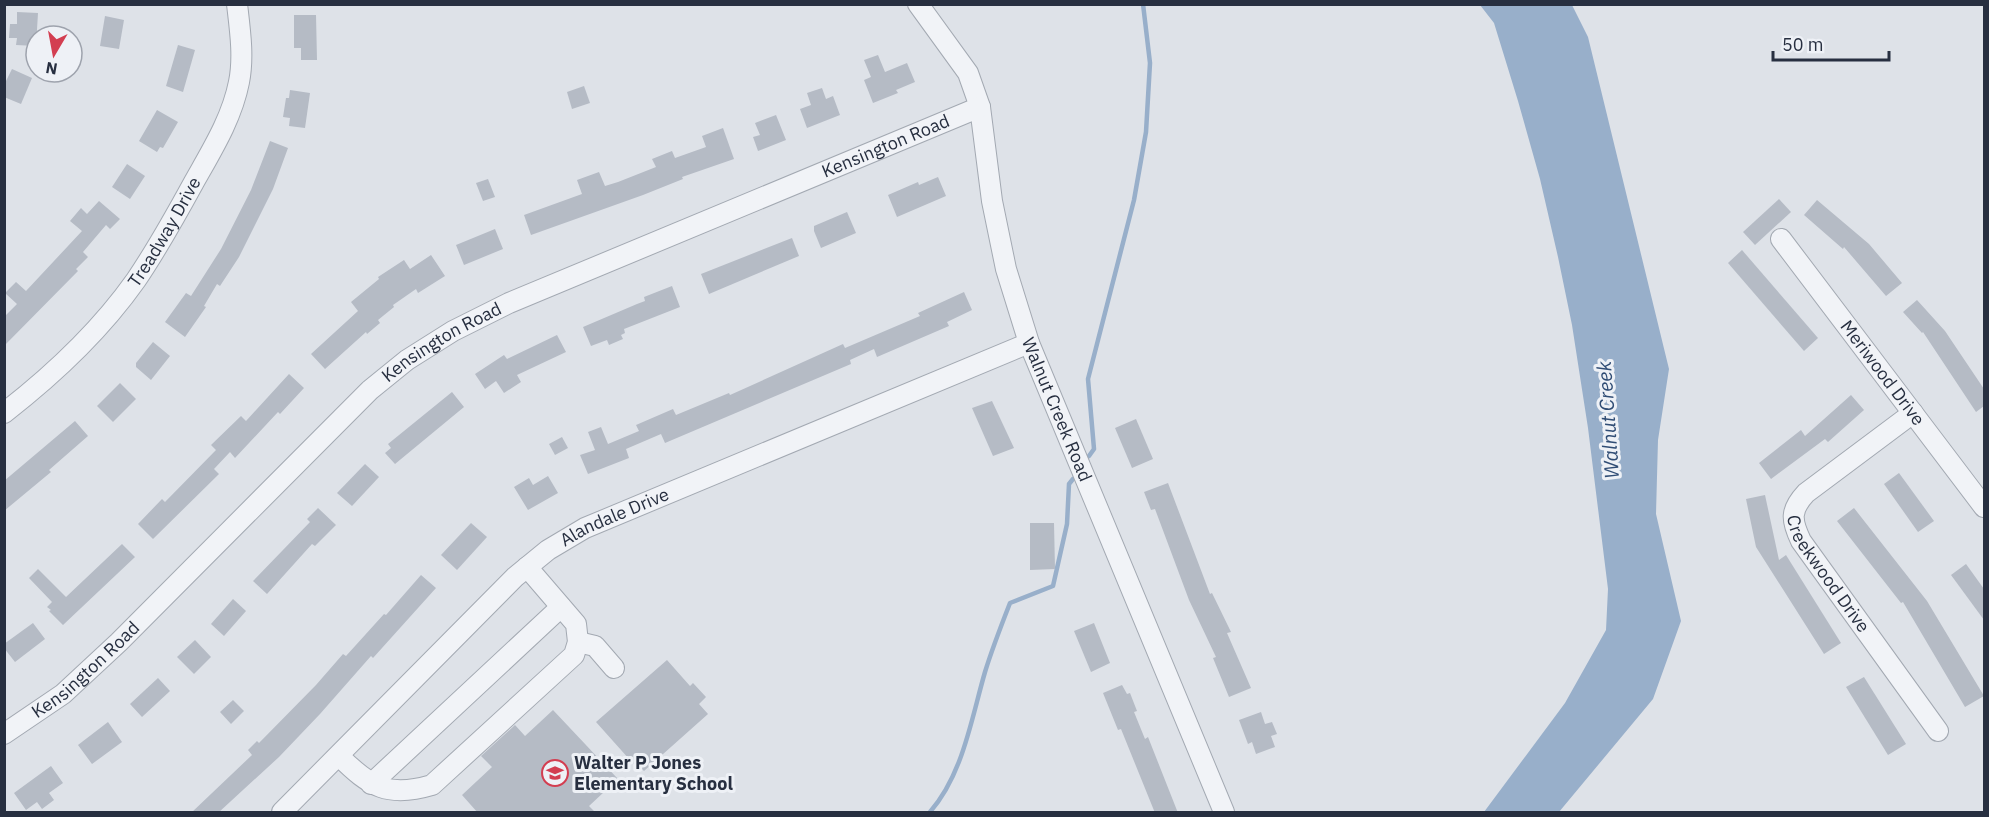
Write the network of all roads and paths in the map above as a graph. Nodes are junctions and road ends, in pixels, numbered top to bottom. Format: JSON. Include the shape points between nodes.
{"nodes":[{"id":1,"x":237,"y":4,"type":"edge"},
{"id":2,"x":918,"y":4,"type":"edge"},
{"id":3,"x":980,"y":107,"type":"junction"},
{"id":4,"x":1780,"y":239,"type":"dead end"},
{"id":5,"x":1029,"y":343,"type":"junction"},
{"id":6,"x":4,"y":413,"type":"edge"},
{"id":7,"x":1913,"y":413,"type":"junction"},
{"id":8,"x":1984,"y":507,"type":"edge"},
{"id":9,"x":527,"y":567,"type":"junction"},
{"id":10,"x":561,"y":607,"type":"junction"},
{"id":11,"x":578,"y":642,"type":"junction"},
{"id":12,"x":614,"y":668,"type":"dead end"},
{"id":13,"x":1938,"y":731,"type":"dead end"},
{"id":14,"x":4,"y":734,"type":"edge"},
{"id":15,"x":339,"y":756,"type":"junction"},
{"id":16,"x":371,"y":784,"type":"junction"},
{"id":17,"x":282,"y":813,"type":"edge"},
{"id":18,"x":1224,"y":813,"type":"edge"}],
"edges":[{"from":1,"to":6,"type":"street","name":"Treadway Drive","via":[[239,81],[221,134],[174,218],[136,280],[94,331],[43,383]]},
{"from":2,"to":3,"type":"street","name":"Walnut Creek Road","via":[[968,73]]},
{"from":3,"to":5,"type":"street","name":"Walnut Creek Road","via":[[992,201],[1006,269]]},
{"from":3,"to":14,"type":"street","name":"Kensington Road","via":[[509,303],[406,360],[324,434],[119,642],[63,694]]},
{"from":4,"to":7,"type":"street","name":"Meriwood Drive"},
{"from":5,"to":9,"type":"street","name":"Alandale Drive","via":[[585,528]]},
{"from":5,"to":18,"type":"street","name":"Walnut Creek Road"},
{"from":7,"to":8,"type":"street","name":"Meriwood Drive"},
{"from":7,"to":13,"type":"street","name":"Creekwood Drive","via":[[1806,493],[1793,515],[1801,541]]},
{"from":9,"to":10,"type":"street"},
{"from":9,"to":15,"type":"street","name":"Alandale Drive"},
{"from":10,"to":11,"type":"street","via":[[576,624]]},
{"from":10,"to":16,"type":"street"},
{"from":11,"to":12,"type":"street","via":[[595,646]]},
{"from":11,"to":16,"type":"street","via":[[573,655],[432,785],[395,791]]},
{"from":15,"to":16,"type":"street"},
{"from":15,"to":17,"type":"street","name":"Alandale Drive"}]}
